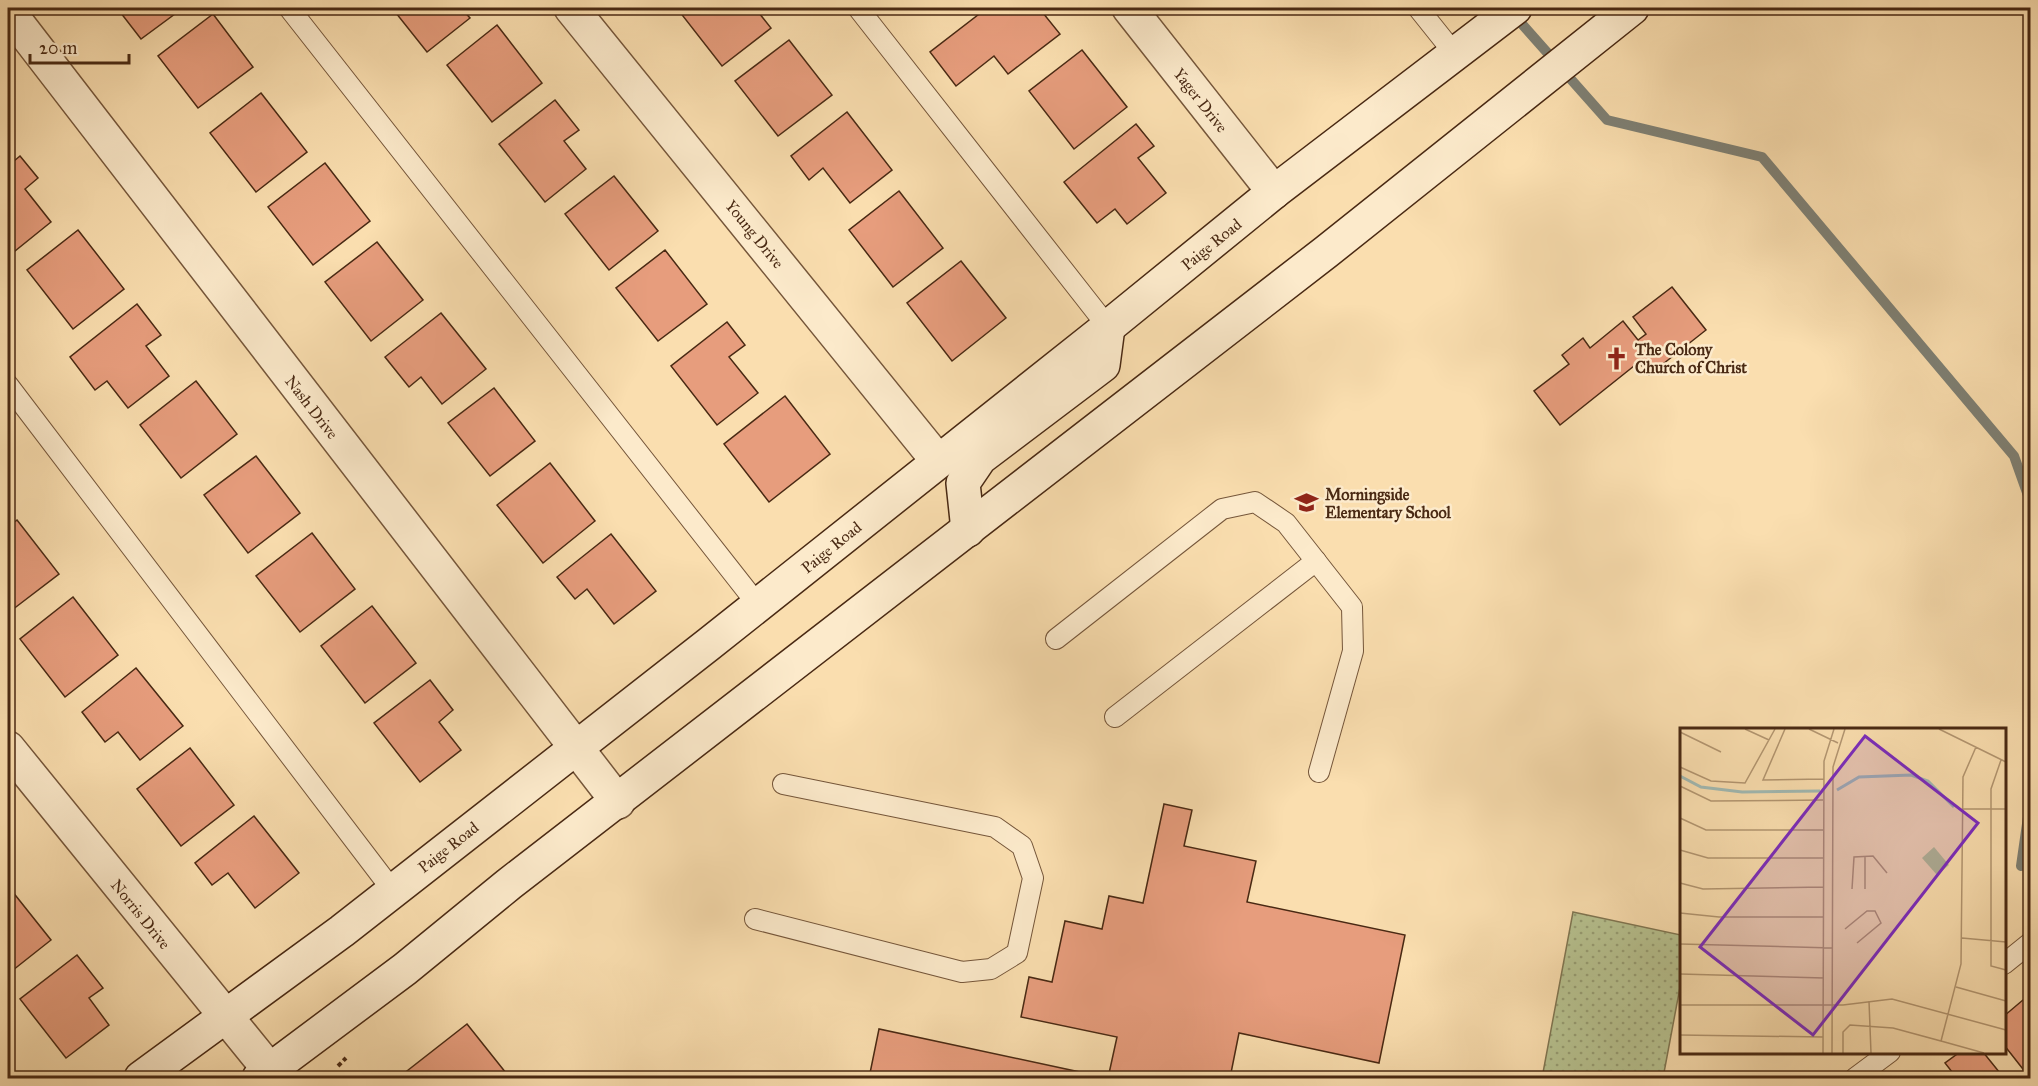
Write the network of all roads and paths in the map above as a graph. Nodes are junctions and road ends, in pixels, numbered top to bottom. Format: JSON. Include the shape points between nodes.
{"nodes":[{"id":1,"x":289,"y":8,"type":"edge"},
{"id":2,"x":571,"y":8,"type":"edge"},
{"id":3,"x":858,"y":8,"type":"edge"},
{"id":4,"x":1129,"y":8,"type":"edge"},
{"id":5,"x":1418,"y":8,"type":"edge"},
{"id":6,"x":1515,"y":8,"type":"edge"},
{"id":7,"x":1632,"y":8,"type":"edge"},
{"id":8,"x":8,"y":11,"type":"edge"},
{"id":9,"x":1463,"y":46,"type":"junction"},
{"id":10,"x":1274,"y":192,"type":"junction"},
{"id":11,"x":1108,"y":327,"type":"junction"},
{"id":12,"x":8,"y":385,"type":"edge"},
{"id":13,"x":938,"y":461,"type":"junction"},
{"id":14,"x":968,"y":530,"type":"junction"},
{"id":15,"x":1316,"y":561,"type":"junction"},
{"id":16,"x":758,"y":605,"type":"junction"},
{"id":17,"x":1056,"y":639,"type":"dead end"},
{"id":18,"x":1115,"y":717,"type":"dead end"},
{"id":19,"x":8,"y":748,"type":"edge"},
{"id":20,"x":575,"y":748,"type":"junction"},
{"id":21,"x":1319,"y":772,"type":"dead end"},
{"id":22,"x":783,"y":784,"type":"dead end"},
{"id":23,"x":618,"y":802,"type":"junction"},
{"id":24,"x":393,"y":891,"type":"junction"},
{"id":25,"x":755,"y":919,"type":"dead end"},
{"id":26,"x":2031,"y":943,"type":"edge"},
{"id":27,"x":2005,"y":963,"type":"edge"},
{"id":28,"x":224,"y":1017,"type":"junction"},
{"id":29,"x":1889,"y":1053,"type":"edge"},
{"id":30,"x":268,"y":1076,"type":"edge"},
{"id":31,"x":141,"y":1078,"type":"edge"},
{"id":32,"x":1855,"y":1078,"type":"edge"}],
"edges":[{"from":1,"to":16,"type":"lane"},
{"from":2,"to":13,"type":"main road","name":"Young Drive"},
{"from":3,"to":11,"type":"lane"},
{"from":4,"to":10,"type":"main road","name":"Yager Drive"},
{"from":5,"to":9,"type":"lane"},
{"from":6,"to":9,"type":"main road","name":"Paige Road"},
{"from":7,"to":14,"type":"main road"},
{"from":8,"to":20,"type":"main road","name":"Nash Drive"},
{"from":9,"to":10,"type":"main road","name":"Paige Road"},
{"from":10,"to":11,"type":"main road","name":"Paige Road"},
{"from":11,"to":13,"type":"main road","name":"Paige Road"},
{"from":11,"to":14,"type":"main road","via":[[1103,365],[980,458],[963,483]]},
{"from":12,"to":24,"type":"lane"},
{"from":13,"to":16,"type":"main road","name":"Paige Road"},
{"from":14,"to":23,"type":"main road"},
{"from":15,"to":17,"type":"lane","via":[[1286,523],[1256,502],[1222,509]]},
{"from":15,"to":18,"type":"lane"},
{"from":15,"to":21,"type":"lane","via":[[1352,607],[1353,651]]},
{"from":16,"to":20,"type":"main road","name":"Paige Road"},
{"from":19,"to":28,"type":"main road","name":"Norris Drive"},
{"from":20,"to":23,"type":"main road","name":"Nash Drive"},
{"from":20,"to":24,"type":"main road","name":"Paige Road"},
{"from":22,"to":25,"type":"lane","via":[[995,827],[1022,846],[1033,878],[1017,953],[991,969],[962,972]]},
{"from":23,"to":30,"type":"main road"},
{"from":24,"to":28,"type":"main road","name":"Paige Road"},
{"from":26,"to":27,"type":"lane"},
{"from":28,"to":30,"type":"main road","name":"Norris Drive"},
{"from":28,"to":31,"type":"main road","name":"Paige Road"},
{"from":29,"to":32,"type":"lane"}]}
